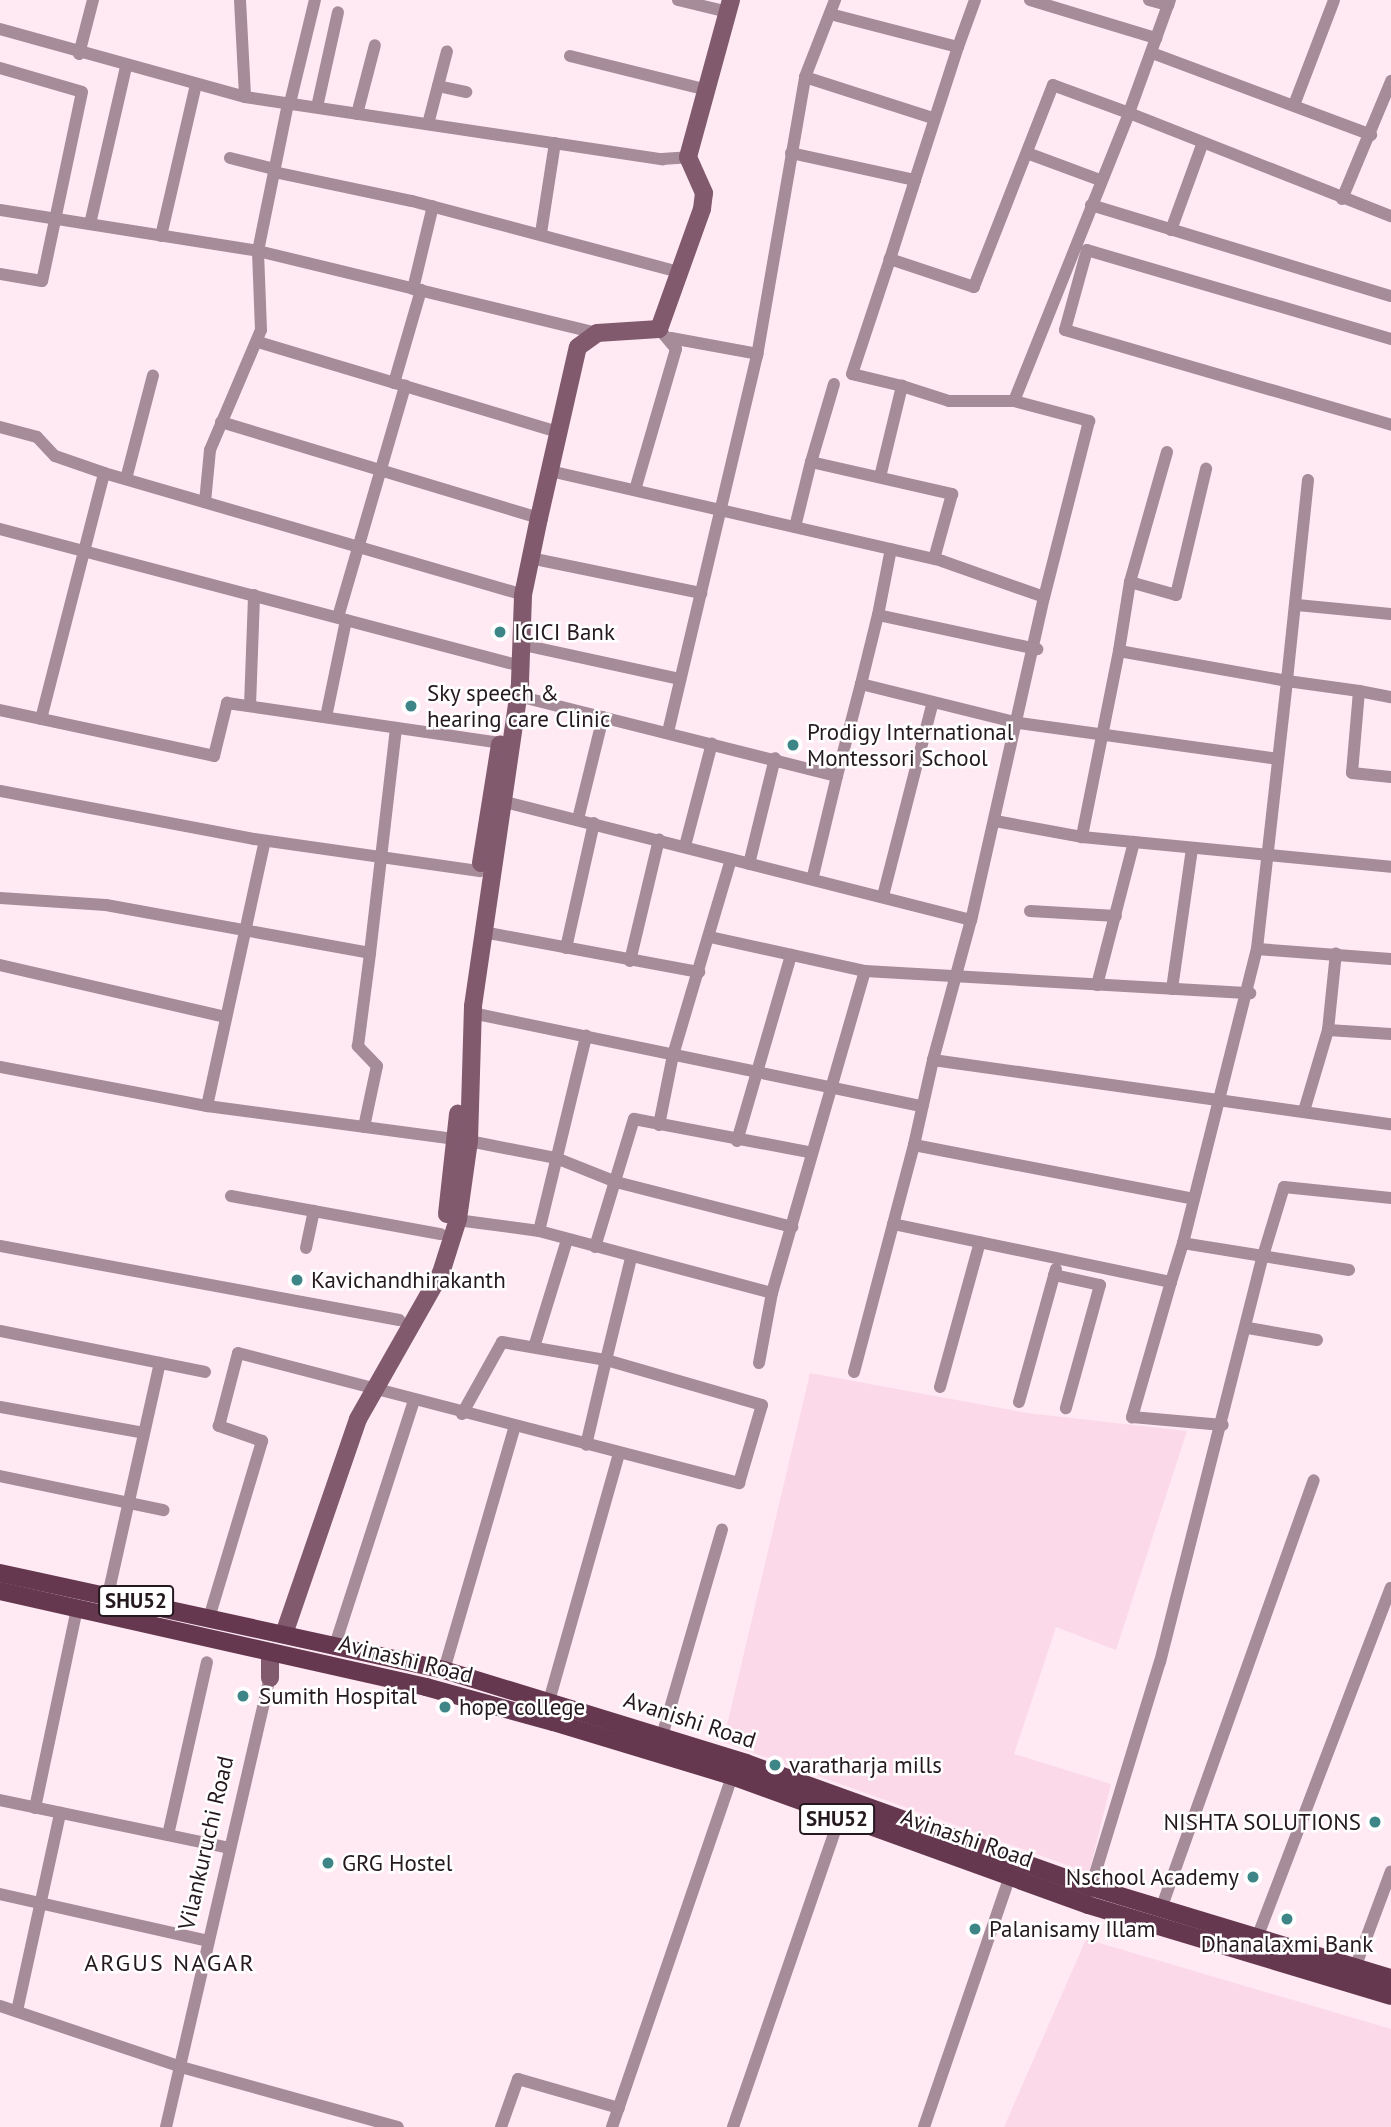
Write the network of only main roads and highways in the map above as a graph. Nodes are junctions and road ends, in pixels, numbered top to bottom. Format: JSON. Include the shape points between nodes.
{"nodes":[{"id":1,"x":2,"y":1573,"type":"edge"},
{"id":2,"x":0,"y":1591,"type":"edge"},
{"id":3,"x":518,"y":1692,"type":"junction"},
{"id":4,"x":512,"y":1712,"type":"junction"},
{"id":5,"x":1391,"y":1978,"type":"edge"},
{"id":6,"x":1391,"y":1996,"type":"edge"}],
"edges":[{"from":1,"to":2,"type":"main road"},
{"from":1,"to":3,"type":"main road","name":"Avanishi Road","number":"SHU52","via":[[444,1670]]},
{"from":2,"to":4,"type":"main road","name":"Avinashi Road","number":"SHU52"},
{"from":3,"to":4,"type":"main road"},
{"from":3,"to":5,"type":"main road","name":"Avanishi Road","number":"SHU52","via":[[662,1736],[1091,1887]]},
{"from":4,"to":6,"type":"main road","name":"Avinashi Road","number":"SHU52","via":[[732,1776],[839,1820],[1009,1879]]}]}
